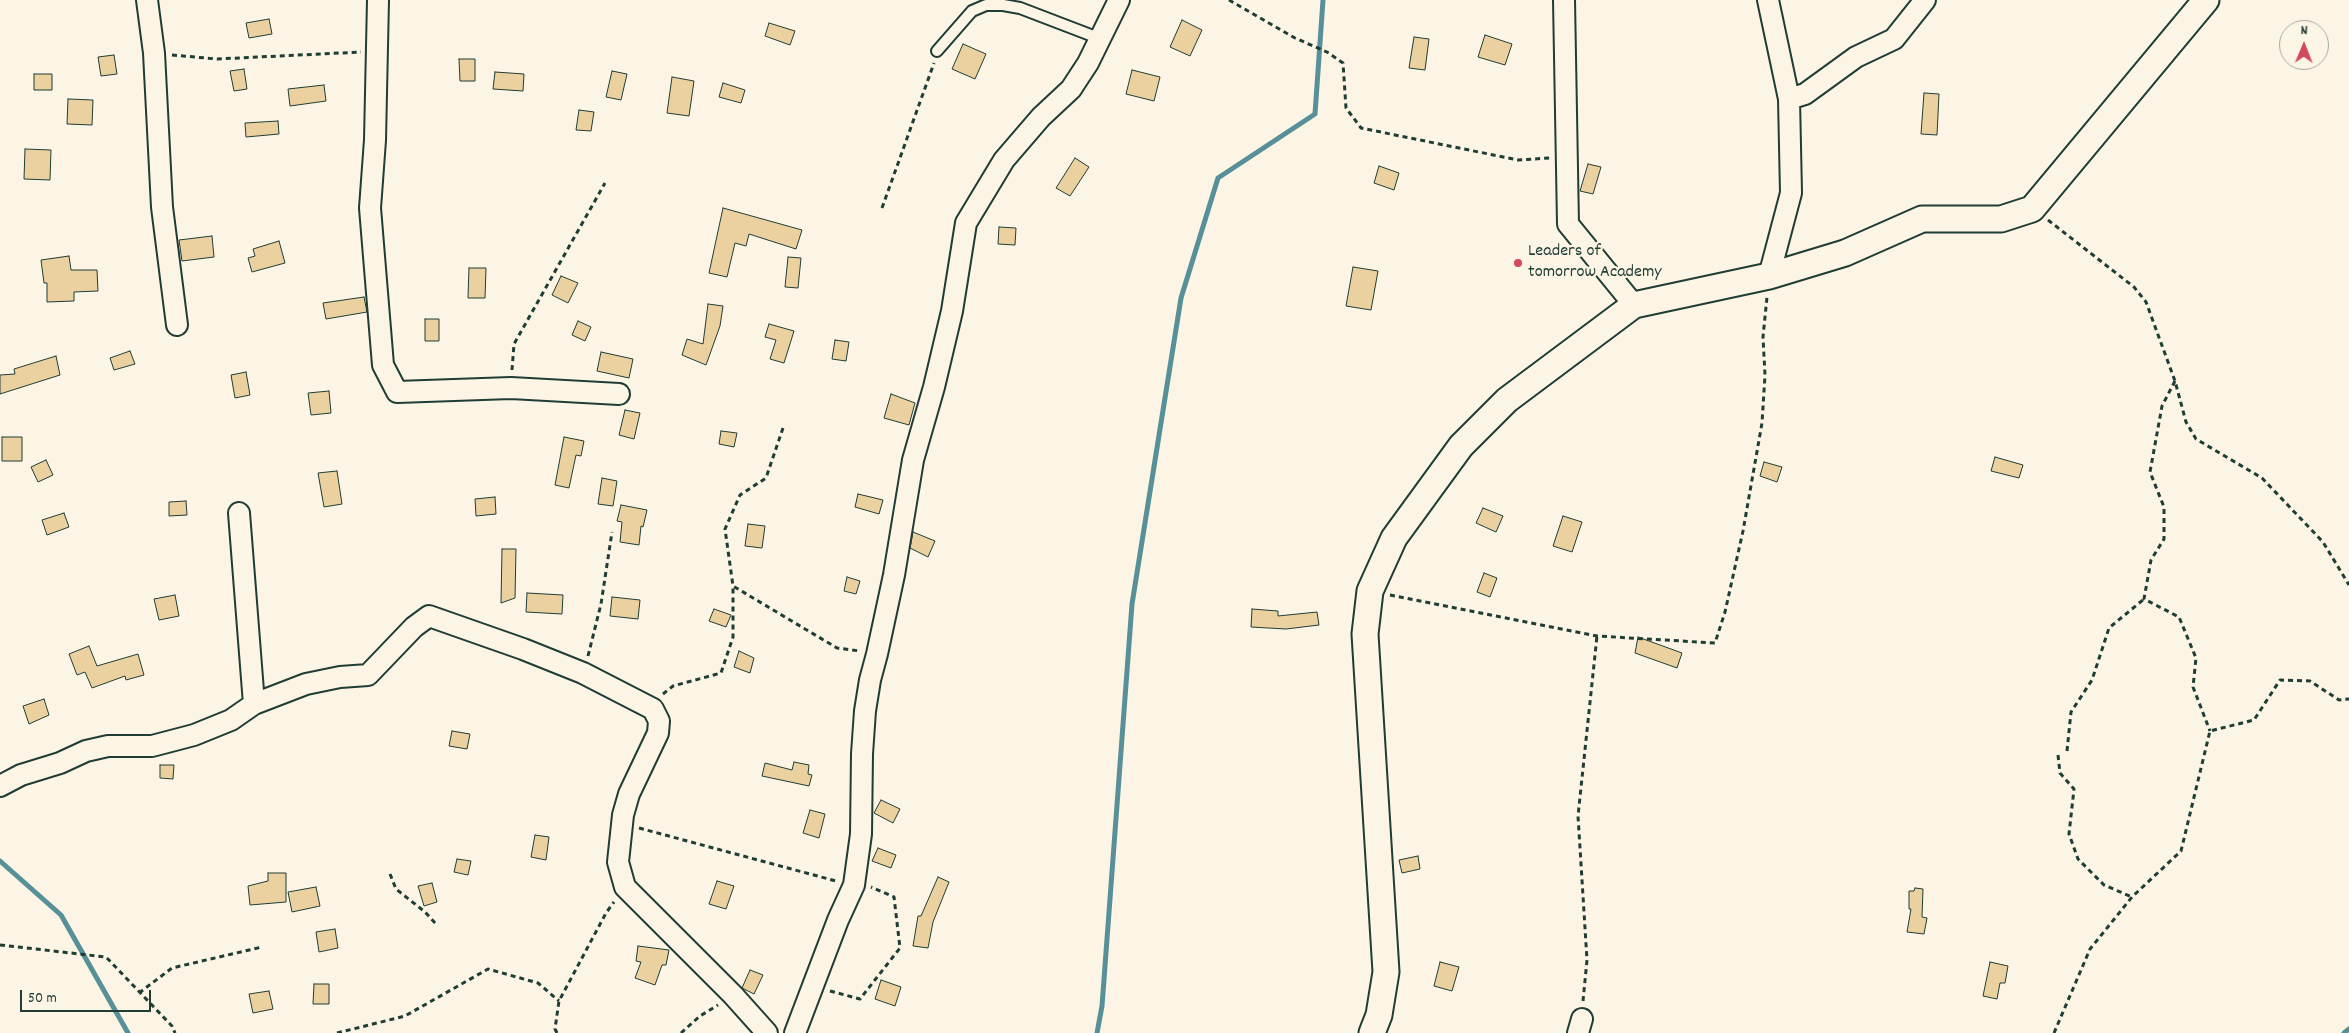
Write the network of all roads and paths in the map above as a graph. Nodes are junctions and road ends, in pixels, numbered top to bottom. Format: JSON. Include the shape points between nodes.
{"nodes":[{"id":1,"x":147,"y":0,"type":"edge"},
{"id":2,"x":378,"y":0,"type":"edge"},
{"id":3,"x":1119,"y":0,"type":"edge"},
{"id":4,"x":1229,"y":0,"type":"edge"},
{"id":5,"x":1564,"y":0,"type":"edge"},
{"id":6,"x":1768,"y":0,"type":"edge"},
{"id":7,"x":1925,"y":0,"type":"edge"},
{"id":8,"x":2206,"y":0,"type":"edge"},
{"id":9,"x":1101,"y":39,"type":"junction"},
{"id":10,"x":937,"y":51,"type":"joint"},
{"id":11,"x":376,"y":52,"type":"junction"},
{"id":12,"x":154,"y":53,"type":"junction"},
{"id":13,"x":1789,"y":99,"type":"junction"},
{"id":14,"x":1568,"y":157,"type":"junction"},
{"id":15,"x":605,"y":183,"type":"dead end"},
{"id":16,"x":882,"y":208,"type":"dead end"},
{"id":17,"x":2032,"y":208,"type":"junction"},
{"id":18,"x":1769,"y":276,"type":"junction"},
{"id":19,"x":1634,"y":305,"type":"junction"},
{"id":20,"x":177,"y":325,"type":"dead end"},
{"id":21,"x":2175,"y":381,"type":"junction"},
{"id":22,"x":511,"y":388,"type":"junction"},
{"id":23,"x":620,"y":394,"type":"dead end"},
{"id":24,"x":783,"y":428,"type":"dead end"},
{"id":25,"x":239,"y":513,"type":"dead end"},
{"id":26,"x":612,"y":532,"type":"dead end"},
{"id":27,"x":2349,"y":585,"type":"edge"},
{"id":28,"x":733,"y":586,"type":"junction"},
{"id":29,"x":1370,"y":591,"type":"junction"},
{"id":30,"x":2144,"y":599,"type":"junction"},
{"id":31,"x":1597,"y":636,"type":"junction"},
{"id":32,"x":878,"y":654,"type":"junction"},
{"id":33,"x":583,"y":673,"type":"junction"},
{"id":34,"x":2349,"y":699,"type":"edge"},
{"id":35,"x":254,"y":704,"type":"junction"},
{"id":36,"x":649,"y":706,"type":"junction"},
{"id":37,"x":2210,"y":731,"type":"junction"},
{"id":38,"x":2067,"y":751,"type":"dead end"},
{"id":39,"x":2058,"y":754,"type":"dead end"},
{"id":40,"x":0,"y":786,"type":"edge"},
{"id":41,"x":623,"y":815,"type":"junction"},
{"id":42,"x":390,"y":874,"type":"dead end"},
{"id":43,"x":854,"y":885,"type":"junction"},
{"id":44,"x":625,"y":887,"type":"junction"},
{"id":45,"x":2132,"y":897,"type":"junction"},
{"id":46,"x":437,"y":925,"type":"dead end"},
{"id":47,"x":0,"y":945,"type":"edge"},
{"id":48,"x":262,"y":947,"type":"dead end"},
{"id":49,"x":813,"y":986,"type":"junction"},
{"id":50,"x":139,"y":993,"type":"junction"},
{"id":51,"x":733,"y":995,"type":"junction"},
{"id":52,"x":560,"y":1001,"type":"junction"},
{"id":53,"x":1580,"y":1026,"type":"edge"},
{"id":54,"x":174,"y":1033,"type":"edge"},
{"id":55,"x":337,"y":1033,"type":"edge"},
{"id":56,"x":557,"y":1033,"type":"edge"},
{"id":57,"x":681,"y":1033,"type":"edge"},
{"id":58,"x":767,"y":1033,"type":"edge"},
{"id":59,"x":795,"y":1033,"type":"edge"},
{"id":60,"x":1372,"y":1033,"type":"edge"},
{"id":61,"x":2054,"y":1033,"type":"edge"}],
"edges":[{"from":1,"to":12,"type":"street"},
{"from":2,"to":11,"type":"street"},
{"from":3,"to":9,"type":"street"},
{"from":4,"to":14,"type":"path","via":[[1344,64],[1346,108],[1361,128],[1518,160]]},
{"from":5,"to":14,"type":"street"},
{"from":6,"to":13,"type":"street"},
{"from":7,"to":13,"type":"street","via":[[1894,39],[1856,57],[1805,94]]},
{"from":8,"to":17,"type":"street"},
{"from":9,"to":10,"type":"lane","via":[[1020,8],[986,5],[972,11]]},
{"from":9,"to":32,"type":"street","via":[[1070,89],[1004,160],[966,223],[952,311],[913,460]]},
{"from":10,"to":16,"type":"path"},
{"from":11,"to":12,"type":"path","via":[[217,60]]},
{"from":11,"to":22,"type":"street","via":[[370,208],[383,365],[397,392]]},
{"from":12,"to":20,"type":"street","via":[[162,207]]},
{"from":13,"to":18,"type":"street","via":[[1791,193]]},
{"from":14,"to":19,"type":"street","via":[[1568,224]]},
{"from":15,"to":22,"type":"path","via":[[514,344]]},
{"from":17,"to":18,"type":"street","via":[[2001,219],[1922,219],[1845,253]]},
{"from":17,"to":21,"type":"path","via":[[2134,286],[2146,302]]},
{"from":18,"to":19,"type":"street"},
{"from":18,"to":31,"type":"path","via":[[1764,316],[1762,423],[1743,531],[1715,643]]},
{"from":19,"to":29,"type":"street","via":[[1507,400],[1461,446],[1394,538]]},
{"from":21,"to":27,"type":"path","via":[[2186,422],[2196,439],[2262,478],[2323,542]]},
{"from":21,"to":30,"type":"path","via":[[2162,406],[2150,472],[2164,507],[2164,539],[2151,560]]},
{"from":22,"to":23,"type":"street"},
{"from":24,"to":28,"type":"path","via":[[766,478],[740,495],[725,529]]},
{"from":25,"to":35,"type":"street"},
{"from":26,"to":33,"type":"path","via":[[601,604]]},
{"from":28,"to":32,"type":"path","via":[[837,648]]},
{"from":28,"to":36,"type":"path","via":[[733,637],[721,673],[673,686]]},
{"from":29,"to":31,"type":"path"},
{"from":29,"to":60,"type":"street","via":[[1365,634],[1386,972],[1379,1015]]},
{"from":30,"to":37,"type":"path","via":[[2180,617],[2196,658],[2194,687]]},
{"from":30,"to":38,"type":"path","via":[[2109,628],[2092,680],[2071,712]]},
{"from":31,"to":53,"type":"path","via":[[1578,816],[1587,960]]},
{"from":32,"to":43,"type":"street","via":[[864,711],[861,834]]},
{"from":33,"to":35,"type":"street","via":[[429,616],[414,627],[368,675],[306,684]]},
{"from":33,"to":36,"type":"street"},
{"from":34,"to":37,"type":"path","via":[[2339,700],[2310,681],[2280,680],[2254,720]]},
{"from":35,"to":40,"type":"street","via":[[231,720],[194,735],[152,746],[108,746],[86,751]]},
{"from":36,"to":41,"type":"street","via":[[657,714],[658,733],[629,794]]},
{"from":37,"to":45,"type":"path","via":[[2181,851]]},
{"from":39,"to":45,"type":"path","via":[[2060,773],[2074,789],[2069,834],[2078,860],[2104,886]]},
{"from":41,"to":43,"type":"path","via":[[640,828]]},
{"from":41,"to":44,"type":"street","via":[[618,862]]},
{"from":42,"to":46,"type":"path","via":[[396,889]]},
{"from":43,"to":49,"type":"street"},
{"from":43,"to":49,"type":"path","via":[[865,885],[894,897],[900,948],[860,998]]},
{"from":44,"to":51,"type":"street"},
{"from":44,"to":52,"type":"path","via":[[606,913]]},
{"from":45,"to":61,"type":"path","via":[[2090,949]]},
{"from":47,"to":50,"type":"path","via":[[106,957]]},
{"from":48,"to":50,"type":"path","via":[[172,968]]},
{"from":49,"to":59,"type":"street"},
{"from":50,"to":54,"type":"path","via":[[172,1026]]},
{"from":51,"to":57,"type":"path","via":[[700,1016]]},
{"from":51,"to":58,"type":"street"},
{"from":52,"to":55,"type":"path","via":[[538,983],[488,969],[405,1016]]},
{"from":52,"to":56,"type":"path"}]}
